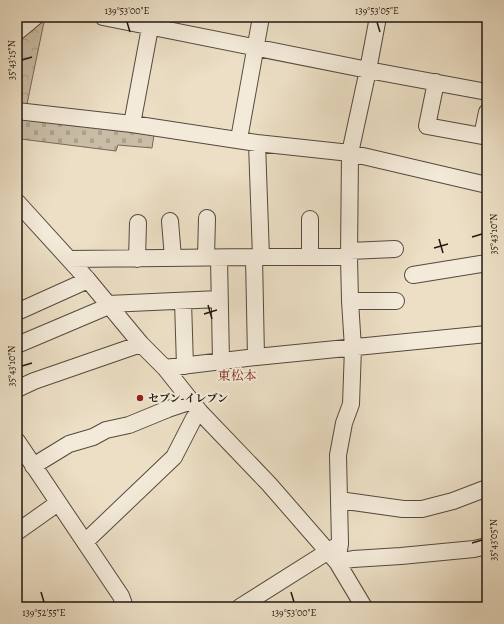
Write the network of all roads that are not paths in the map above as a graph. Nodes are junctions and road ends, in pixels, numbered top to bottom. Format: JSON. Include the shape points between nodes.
{"nodes":[{"id":1,"x":35,"y":17,"type":"edge"},
{"id":2,"x":103,"y":17,"type":"edge"},
{"id":3,"x":262,"y":17,"type":"edge"},
{"id":4,"x":378,"y":17,"type":"edge"},
{"id":5,"x":151,"y":22,"type":"edge"},
{"id":6,"x":17,"y":32,"type":"edge"},
{"id":7,"x":256,"y":48,"type":"junction"},
{"id":8,"x":368,"y":70,"type":"junction"},
{"id":9,"x":436,"y":82,"type":"junction"},
{"id":10,"x":487,"y":92,"type":"edge"},
{"id":11,"x":17,"y":111,"type":"edge"},
{"id":12,"x":487,"y":112,"type":"edge"},
{"id":13,"x":132,"y":124,"type":"junction"},
{"id":14,"x":239,"y":139,"type":"junction"},
{"id":15,"x":257,"y":143,"type":"junction"},
{"id":16,"x":350,"y":153,"type":"junction"},
{"id":17,"x":487,"y":185,"type":"edge"},
{"id":18,"x":17,"y":202,"type":"edge"},
{"id":19,"x":207,"y":218,"type":"dead end"},
{"id":20,"x":310,"y":219,"type":"dead end"},
{"id":21,"x":170,"y":221,"type":"dead end"},
{"id":22,"x":138,"y":223,"type":"dead end"},
{"id":23,"x":395,"y":249,"type":"dead end"},
{"id":24,"x":349,"y":254,"type":"junction"},
{"id":25,"x":258,"y":257,"type":"junction"},
{"id":26,"x":310,"y":257,"type":"junction"},
{"id":27,"x":173,"y":258,"type":"junction"},
{"id":28,"x":212,"y":258,"type":"junction"},
{"id":29,"x":69,"y":259,"type":"junction"},
{"id":30,"x":137,"y":259,"type":"junction"},
{"id":31,"x":487,"y":263,"type":"edge"},
{"id":32,"x":413,"y":275,"type":"dead end"},
{"id":33,"x":88,"y":280,"type":"junction"},
{"id":34,"x":220,"y":299,"type":"junction"},
{"id":35,"x":183,"y":301,"type":"junction"},
{"id":36,"x":350,"y":301,"type":"junction"},
{"id":37,"x":396,"y":301,"type":"dead end"},
{"id":38,"x":109,"y":305,"type":"junction"},
{"id":39,"x":17,"y":312,"type":"edge"},
{"id":40,"x":487,"y":334,"type":"edge"},
{"id":41,"x":142,"y":344,"type":"junction"},
{"id":42,"x":17,"y":345,"type":"edge"},
{"id":43,"x":352,"y":348,"type":"junction"},
{"id":44,"x":256,"y":357,"type":"junction"},
{"id":45,"x":221,"y":361,"type":"junction"},
{"id":46,"x":185,"y":366,"type":"junction"},
{"id":47,"x":165,"y":368,"type":"junction"},
{"id":48,"x":17,"y":389,"type":"edge"},
{"id":49,"x":196,"y":406,"type":"junction"},
{"id":50,"x":17,"y":441,"type":"edge"},
{"id":51,"x":34,"y":466,"type":"junction"},
{"id":52,"x":487,"y":488,"type":"edge"},
{"id":53,"x":339,"y":500,"type":"junction"},
{"id":54,"x":58,"y":503,"type":"junction"},
{"id":55,"x":17,"y":532,"type":"edge"},
{"id":56,"x":85,"y":542,"type":"junction"},
{"id":57,"x":487,"y":546,"type":"edge"},
{"id":58,"x":335,"y":552,"type":"junction"},
{"id":59,"x":125,"y":607,"type":"edge"},
{"id":60,"x":240,"y":607,"type":"edge"},
{"id":61,"x":364,"y":607,"type":"edge"}],
"edges":[{"from":1,"to":6,"type":"street"},
{"from":2,"to":5,"type":"street"},
{"from":3,"to":7,"type":"street"},
{"from":4,"to":8,"type":"street"},
{"from":5,"to":7,"type":"street"},
{"from":5,"to":13,"type":"street"},
{"from":7,"to":8,"type":"street"},
{"from":7,"to":14,"type":"street"},
{"from":8,"to":9,"type":"street"},
{"from":8,"to":16,"type":"street"},
{"from":9,"to":10,"type":"street"},
{"from":9,"to":12,"type":"street","via":[[427,126],[482,136]]},
{"from":11,"to":13,"type":"street"},
{"from":13,"to":14,"type":"street"},
{"from":14,"to":15,"type":"street"},
{"from":15,"to":16,"type":"street"},
{"from":15,"to":25,"type":"street"},
{"from":16,"to":17,"type":"street"},
{"from":16,"to":24,"type":"street"},
{"from":18,"to":29,"type":"street"},
{"from":19,"to":28,"type":"street"},
{"from":20,"to":26,"type":"street"},
{"from":21,"to":27,"type":"street"},
{"from":22,"to":30,"type":"street"},
{"from":23,"to":24,"type":"street"},
{"from":24,"to":26,"type":"street"},
{"from":24,"to":36,"type":"street"},
{"from":25,"to":26,"type":"street"},
{"from":25,"to":28,"type":"street"},
{"from":25,"to":44,"type":"street"},
{"from":27,"to":28,"type":"street"},
{"from":27,"to":30,"type":"street"},
{"from":28,"to":34,"type":"street"},
{"from":29,"to":30,"type":"street"},
{"from":29,"to":33,"type":"street"},
{"from":31,"to":32,"type":"street"},
{"from":33,"to":38,"type":"street"},
{"from":33,"to":39,"type":"street"},
{"from":34,"to":35,"type":"street"},
{"from":34,"to":45,"type":"street"},
{"from":35,"to":38,"type":"street"},
{"from":35,"to":46,"type":"street"},
{"from":36,"to":37,"type":"street"},
{"from":36,"to":43,"type":"street"},
{"from":38,"to":41,"type":"street"},
{"from":38,"to":42,"type":"street"},
{"from":40,"to":43,"type":"street"},
{"from":41,"to":47,"type":"street"},
{"from":41,"to":48,"type":"street"},
{"from":43,"to":44,"type":"street"},
{"from":43,"to":53,"type":"street","via":[[351,404],[344,423],[338,455]]},
{"from":44,"to":45,"type":"street"},
{"from":45,"to":46,"type":"street"},
{"from":46,"to":47,"type":"street"},
{"from":47,"to":49,"type":"street"},
{"from":49,"to":51,"type":"street","via":[[168,409],[129,425],[106,430],[94,437],[69,444]]},
{"from":49,"to":56,"type":"street","via":[[194,418],[174,458]]},
{"from":49,"to":58,"type":"street"},
{"from":50,"to":51,"type":"street"},
{"from":51,"to":54,"type":"street"},
{"from":52,"to":53,"type":"street","via":[[422,509],[403,510]]},
{"from":53,"to":58,"type":"street"},
{"from":54,"to":55,"type":"street"},
{"from":54,"to":56,"type":"street"},
{"from":56,"to":59,"type":"street","via":[[121,596]]},
{"from":57,"to":58,"type":"street","via":[[353,559]]},
{"from":58,"to":60,"type":"street"},
{"from":58,"to":61,"type":"street"}]}
